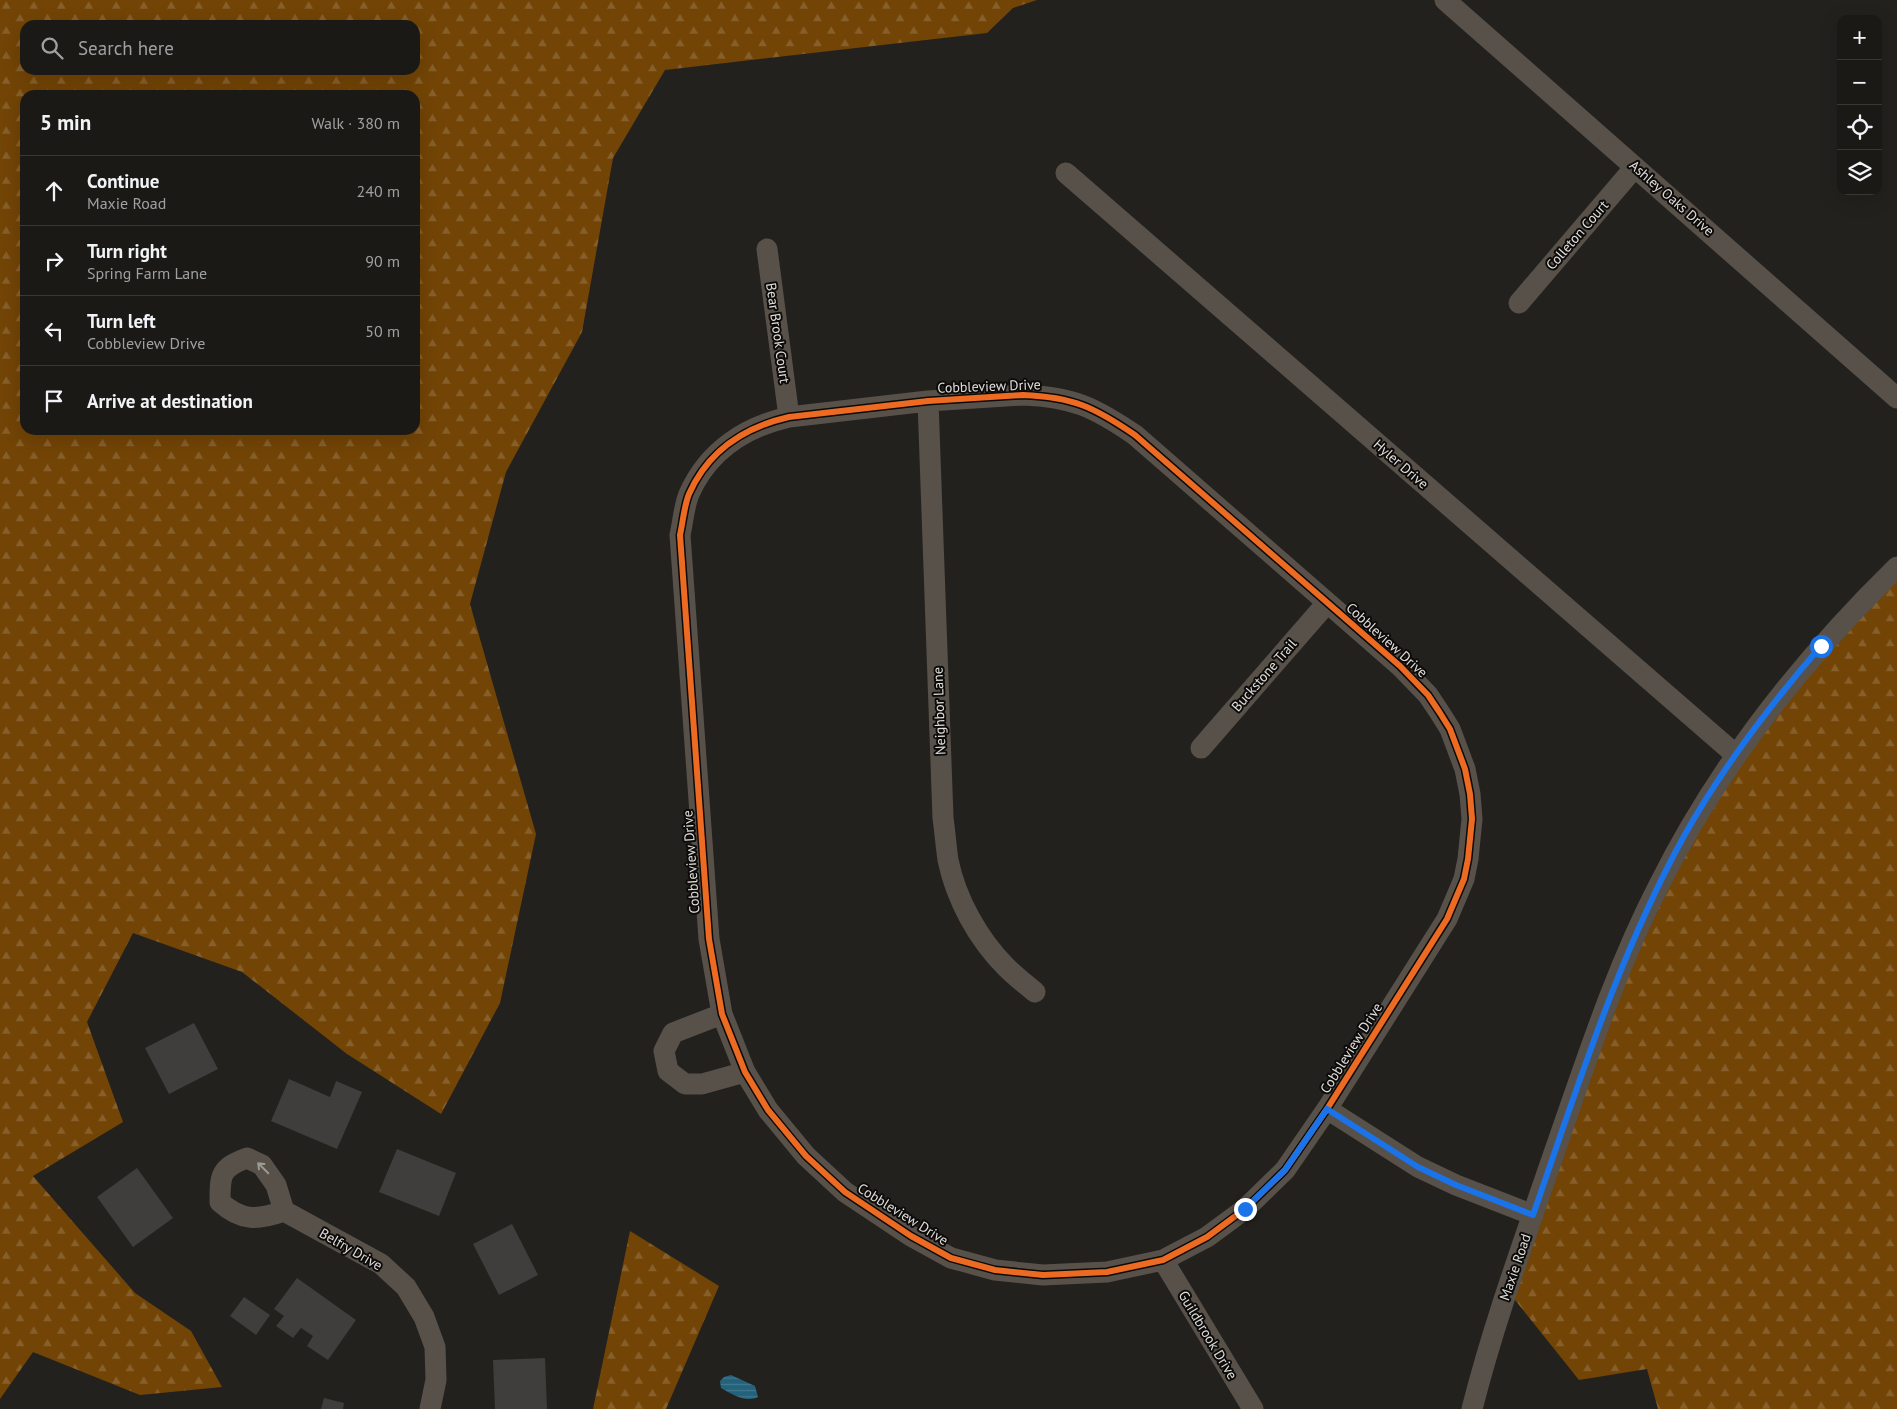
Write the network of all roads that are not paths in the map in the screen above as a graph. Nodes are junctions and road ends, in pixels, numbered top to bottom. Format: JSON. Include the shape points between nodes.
{"nodes":[{"id":1,"x":1446,"y":0,"type":"edge"},
{"id":2,"x":1636,"y":166,"type":"junction"},
{"id":3,"x":1066,"y":173,"type":"dead end"},
{"id":4,"x":767,"y":249,"type":"dead end"},
{"id":5,"x":1519,"y":303,"type":"dead end"},
{"id":6,"x":1897,"y":398,"type":"edge"},
{"id":7,"x":928,"y":401,"type":"junction"},
{"id":8,"x":789,"y":417,"type":"junction"},
{"id":9,"x":1897,"y":568,"type":"edge"},
{"id":10,"x":1327,"y":603,"type":"junction"},
{"id":11,"x":1201,"y":748,"type":"dead end"},
{"id":12,"x":1736,"y":755,"type":"junction"},
{"id":13,"x":1035,"y":992,"type":"dead end"},
{"id":14,"x":722,"y":1014,"type":"junction"},
{"id":15,"x":745,"y":1072,"type":"junction"},
{"id":16,"x":1327,"y":1109,"type":"junction"},
{"id":17,"x":284,"y":1211,"type":"dead end"},
{"id":18,"x":1533,"y":1215,"type":"junction"},
{"id":19,"x":1163,"y":1260,"type":"junction"},
{"id":20,"x":430,"y":1409,"type":"edge"},
{"id":21,"x":1253,"y":1409,"type":"edge"},
{"id":22,"x":1472,"y":1409,"type":"edge"}],
"edges":[{"from":1,"to":2,"type":"street","name":"Ashley Oaks Drive"},
{"from":2,"to":5,"type":"street","name":"Colleton Court"},
{"from":2,"to":6,"type":"street","name":"Ashley Oaks Drive"},
{"from":3,"to":12,"type":"street","name":"Hyler Drive"},
{"from":4,"to":8,"type":"street","name":"Bear Brook Court"},
{"from":7,"to":8,"type":"street","name":"Cobbleview Drive"},
{"from":7,"to":10,"type":"street","name":"Cobbleview Drive","via":[[1040,395],[1076,402],[1103,414],[1135,435]]},
{"from":7,"to":13,"type":"street","name":"Neighbor Lane","via":[[943,818],[948,861],[961,898],[993,953]]},
{"from":8,"to":14,"type":"street","name":"Cobbleview Drive","via":[[749,429],[713,457],[689,495],[680,535],[709,939]]},
{"from":9,"to":12,"type":"street","name":"Maxie Road","via":[[1821,646]]},
{"from":10,"to":11,"type":"street","name":"Buckstone Trail"},
{"from":10,"to":16,"type":"street","name":"Cobbleview Drive","via":[[1400,666],[1428,695],[1450,729],[1465,769],[1472,819],[1464,879],[1447,919]]},
{"from":12,"to":18,"type":"street","name":"Maxie Road","via":[[1685,835],[1631,944]]},
{"from":14,"to":15,"type":"street","name":"Cobbleview Drive"},
{"from":14,"to":15,"type":"street","via":[[673,1034],[664,1051],[668,1071],[685,1084],[702,1084]]},
{"from":15,"to":19,"type":"street","name":"Cobbleview Drive","via":[[768,1110],[806,1156],[845,1192],[951,1258],[995,1270],[1043,1275],[1107,1272]]},
{"from":16,"to":18,"type":"street","via":[[1418,1167]]},
{"from":16,"to":19,"type":"street","name":"Cobbleview Drive","via":[[1285,1170],[1245,1209],[1208,1237]]},
{"from":17,"to":20,"type":"street","name":"Belfry Drive","via":[[381,1264],[406,1287],[424,1317],[435,1347],[436,1380]]},
{"from":18,"to":22,"type":"street","name":"Maxie Road"},
{"from":19,"to":21,"type":"street","name":"Guildbrook Drive"}]}
